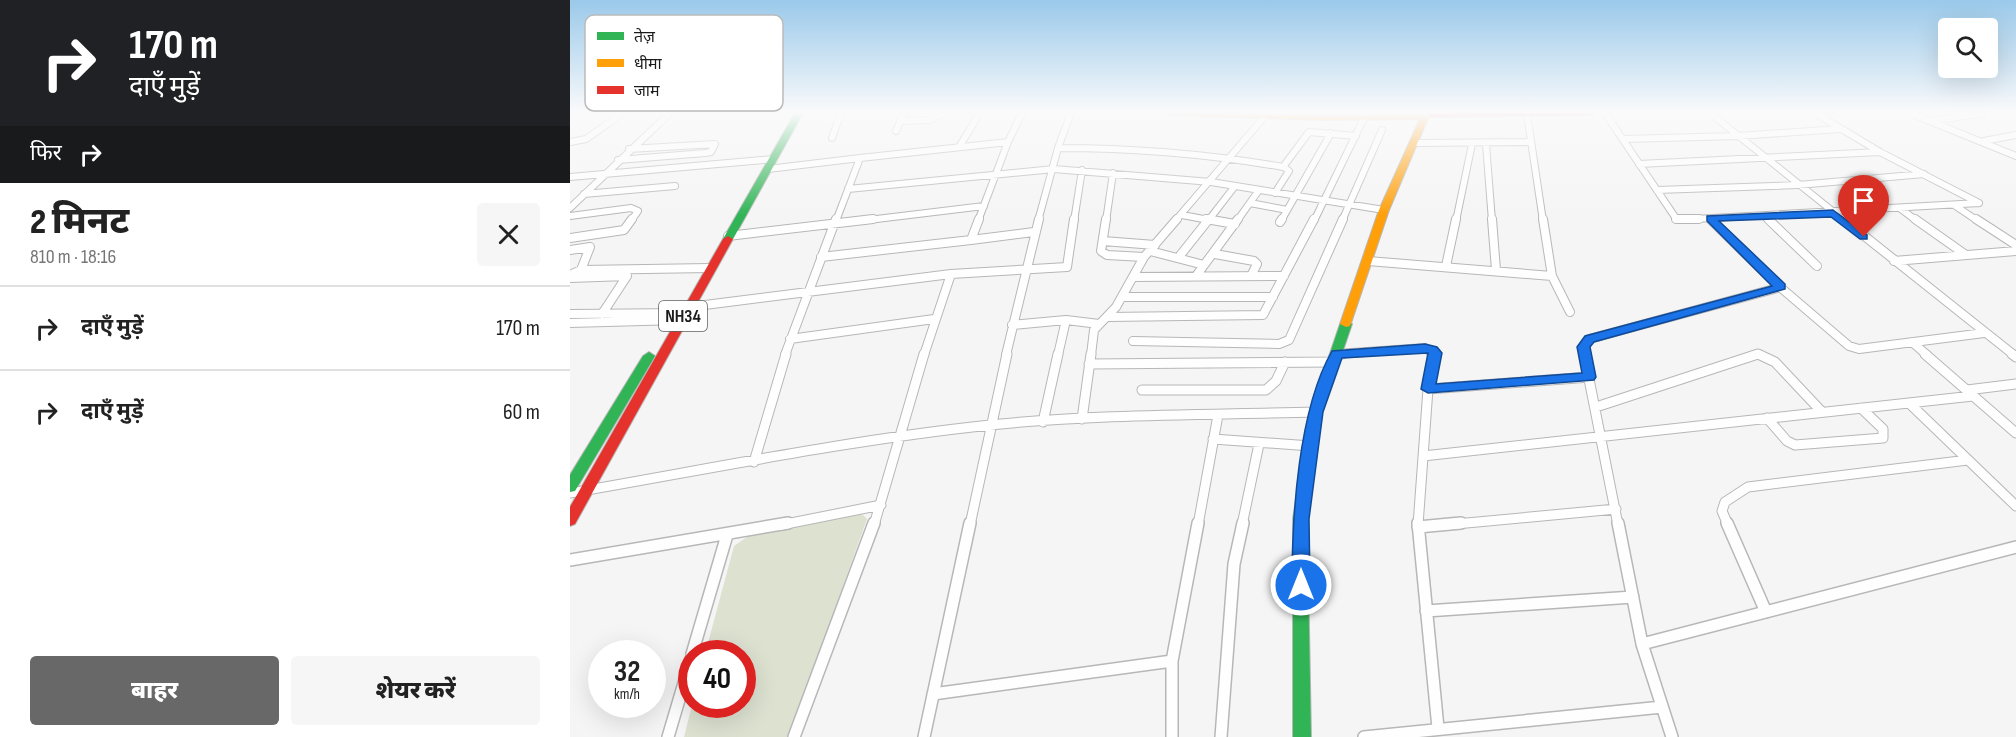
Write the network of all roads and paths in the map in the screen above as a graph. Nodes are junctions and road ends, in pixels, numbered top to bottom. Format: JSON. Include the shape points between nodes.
{"nodes":[{"id":1,"x":632,"y":147,"type":"edge"},
{"id":2,"x":666,"y":147,"type":"edge"},
{"id":3,"x":713,"y":147,"type":"edge"},
{"id":4,"x":777,"y":147,"type":"edge"},
{"id":5,"x":955,"y":147,"type":"edge"},
{"id":6,"x":1006,"y":147,"type":"edge"},
{"id":7,"x":1087,"y":147,"type":"edge"},
{"id":8,"x":1109,"y":147,"type":"edge"},
{"id":9,"x":1237,"y":147,"type":"edge"},
{"id":10,"x":1297,"y":147,"type":"edge"},
{"id":11,"x":1323,"y":147,"type":"edge"},
{"id":12,"x":1350,"y":147,"type":"edge"},
{"id":13,"x":1374,"y":147,"type":"edge"},
{"id":14,"x":1413,"y":147,"type":"edge"},
{"id":15,"x":1471,"y":147,"type":"edge"},
{"id":16,"x":1486,"y":147,"type":"edge"},
{"id":17,"x":1531,"y":147,"type":"edge"},
{"id":18,"x":1628,"y":147,"type":"edge"},
{"id":19,"x":1751,"y":147,"type":"edge"},
{"id":20,"x":1872,"y":147,"type":"edge"},
{"id":21,"x":1995,"y":147,"type":"edge"},
{"id":22,"x":1058,"y":148,"type":"joint"},
{"id":23,"x":629,"y":150,"type":"junction"},
{"id":24,"x":1880,"y":152,"type":"junction"},
{"id":25,"x":2016,"y":156,"type":"edge"},
{"id":26,"x":860,"y":158,"type":"junction"},
{"id":27,"x":1230,"y":158,"type":"junction"},
{"id":28,"x":1764,"y":159,"type":"junction"},
{"id":29,"x":618,"y":160,"type":"junction"},
{"id":30,"x":769,"y":163,"type":"junction"},
{"id":31,"x":1639,"y":164,"type":"junction"},
{"id":32,"x":1284,"y":166,"type":"junction"},
{"id":33,"x":1054,"y":169,"type":"junction"},
{"id":34,"x":1082,"y":170,"type":"junction"},
{"id":35,"x":1113,"y":172,"type":"junction"},
{"id":36,"x":996,"y":173,"type":"junction"},
{"id":37,"x":603,"y":174,"type":"junction"},
{"id":38,"x":1924,"y":174,"type":"junction"},
{"id":39,"x":570,"y":177,"type":"edge"},
{"id":40,"x":1210,"y":182,"type":"junction"},
{"id":41,"x":1798,"y":185,"type":"junction"},
{"id":42,"x":675,"y":186,"type":"dead end"},
{"id":43,"x":1235,"y":186,"type":"junction"},
{"id":44,"x":848,"y":189,"type":"junction"},
{"id":45,"x":1259,"y":190,"type":"junction"},
{"id":46,"x":1657,"y":190,"type":"junction"},
{"id":47,"x":1275,"y":192,"type":"junction"},
{"id":48,"x":584,"y":194,"type":"junction"},
{"id":49,"x":1295,"y":196,"type":"junction"},
{"id":50,"x":1324,"y":201,"type":"junction"},
{"id":51,"x":1250,"y":203,"type":"junction"},
{"id":52,"x":1351,"y":204,"type":"junction"},
{"id":53,"x":1954,"y":205,"type":"junction"},
{"id":54,"x":984,"y":206,"type":"junction"},
{"id":55,"x":570,"y":208,"type":"edge"},
{"id":56,"x":1901,"y":209,"type":"junction"},
{"id":57,"x":1287,"y":210,"type":"junction"},
{"id":58,"x":1384,"y":210,"type":"junction"},
{"id":59,"x":1833,"y":213,"type":"junction"},
{"id":60,"x":1182,"y":215,"type":"junction"},
{"id":61,"x":570,"y":216,"type":"edge"},
{"id":62,"x":1766,"y":216,"type":"junction"},
{"id":63,"x":1209,"y":219,"type":"junction"},
{"id":64,"x":1710,"y":219,"type":"junction"},
{"id":65,"x":836,"y":222,"type":"junction"},
{"id":66,"x":1280,"y":222,"type":"dead end"},
{"id":67,"x":1234,"y":224,"type":"junction"},
{"id":68,"x":1034,"y":232,"type":"junction"},
{"id":69,"x":728,"y":236,"type":"junction"},
{"id":70,"x":570,"y":238,"type":"edge"},
{"id":71,"x":970,"y":240,"type":"junction"},
{"id":72,"x":1103,"y":241,"type":"junction"},
{"id":73,"x":1155,"y":245,"type":"junction"},
{"id":74,"x":2016,"y":245,"type":"edge"},
{"id":75,"x":570,"y":250,"type":"edge"},
{"id":76,"x":2016,"y":251,"type":"edge"},
{"id":77,"x":1147,"y":254,"type":"junction"},
{"id":78,"x":1215,"y":254,"type":"junction"},
{"id":79,"x":1967,"y":255,"type":"junction"},
{"id":80,"x":821,"y":257,"type":"junction"},
{"id":81,"x":1178,"y":258,"type":"junction"},
{"id":82,"x":1368,"y":261,"type":"junction"},
{"id":83,"x":1894,"y":261,"type":"junction"},
{"id":84,"x":1204,"y":265,"type":"junction"},
{"id":85,"x":1446,"y":266,"type":"junction"},
{"id":86,"x":1816,"y":266,"type":"dead end"},
{"id":87,"x":705,"y":268,"type":"junction"},
{"id":88,"x":1025,"y":269,"type":"junction"},
{"id":89,"x":581,"y":270,"type":"junction"},
{"id":90,"x":1496,"y":270,"type":"junction"},
{"id":91,"x":951,"y":274,"type":"junction"},
{"id":92,"x":1196,"y":276,"type":"junction"},
{"id":93,"x":1251,"y":276,"type":"junction"},
{"id":94,"x":1284,"y":276,"type":"junction"},
{"id":95,"x":1552,"y":276,"type":"junction"},
{"id":96,"x":570,"y":277,"type":"edge"},
{"id":97,"x":1133,"y":277,"type":"junction"},
{"id":98,"x":1781,"y":287,"type":"junction"},
{"id":99,"x":807,"y":294,"type":"junction"},
{"id":100,"x":1122,"y":297,"type":"junction"},
{"id":101,"x":1273,"y":297,"type":"junction"},
{"id":102,"x":1570,"y":312,"type":"dead end"},
{"id":103,"x":570,"y":314,"type":"edge"},
{"id":104,"x":602,"y":314,"type":"junction"},
{"id":105,"x":680,"y":315,"type":"junction"},
{"id":106,"x":1108,"y":317,"type":"junction"},
{"id":107,"x":934,"y":319,"type":"junction"},
{"id":108,"x":1066,"y":320,"type":"junction"},
{"id":109,"x":570,"y":323,"type":"edge"},
{"id":110,"x":1099,"y":324,"type":"junction"},
{"id":111,"x":1012,"y":325,"type":"junction"},
{"id":112,"x":1984,"y":333,"type":"junction"},
{"id":113,"x":790,"y":339,"type":"junction"},
{"id":114,"x":1133,"y":341,"type":"dead end"},
{"id":115,"x":1912,"y":342,"type":"junction"},
{"id":116,"x":2016,"y":357,"type":"edge"},
{"id":117,"x":1335,"y":358,"type":"junction"},
{"id":118,"x":1285,"y":362,"type":"junction"},
{"id":119,"x":1089,"y":364,"type":"junction"},
{"id":120,"x":1590,"y":377,"type":"junction"},
{"id":121,"x":2016,"y":384,"type":"edge"},
{"id":122,"x":1428,"y":389,"type":"junction"},
{"id":123,"x":1142,"y":390,"type":"dead end"},
{"id":124,"x":1970,"y":393,"type":"junction"},
{"id":125,"x":1909,"y":403,"type":"junction"},
{"id":126,"x":1596,"y":407,"type":"junction"},
{"id":127,"x":1860,"y":408,"type":"junction"},
{"id":128,"x":1316,"y":412,"type":"junction"},
{"id":129,"x":1822,"y":412,"type":"junction"},
{"id":130,"x":1218,"y":415,"type":"junction"},
{"id":131,"x":1767,"y":418,"type":"junction"},
{"id":132,"x":1082,"y":419,"type":"junction"},
{"id":133,"x":1043,"y":422,"type":"junction"},
{"id":134,"x":991,"y":425,"type":"junction"},
{"id":135,"x":2016,"y":433,"type":"edge"},
{"id":136,"x":900,"y":437,"type":"junction"},
{"id":137,"x":1601,"y":437,"type":"junction"},
{"id":138,"x":1213,"y":439,"type":"junction"},
{"id":139,"x":1259,"y":444,"type":"junction"},
{"id":140,"x":1311,"y":446,"type":"junction"},
{"id":141,"x":1423,"y":456,"type":"junction"},
{"id":142,"x":1968,"y":460,"type":"junction"},
{"id":143,"x":754,"y":462,"type":"junction"},
{"id":144,"x":570,"y":487,"type":"edge"},
{"id":145,"x":587,"y":490,"type":"junction"},
{"id":146,"x":570,"y":493,"type":"edge"},
{"id":147,"x":881,"y":505,"type":"junction"},
{"id":148,"x":2016,"y":506,"type":"edge"},
{"id":149,"x":1616,"y":509,"type":"junction"},
{"id":150,"x":570,"y":520,"type":"edge"},
{"id":151,"x":1418,"y":527,"type":"junction"},
{"id":152,"x":727,"y":535,"type":"junction"},
{"id":153,"x":2016,"y":547,"type":"edge"},
{"id":154,"x":570,"y":560,"type":"edge"},
{"id":155,"x":1633,"y":597,"type":"junction"},
{"id":156,"x":1426,"y":611,"type":"junction"},
{"id":157,"x":1766,"y":612,"type":"junction"},
{"id":158,"x":696,"y":640,"type":"edge"},
{"id":159,"x":1642,"y":644,"type":"junction"},
{"id":160,"x":1172,"y":661,"type":"junction"},
{"id":161,"x":933,"y":694,"type":"junction"},
{"id":162,"x":678,"y":703,"type":"edge"},
{"id":163,"x":1662,"y":707,"type":"junction"},
{"id":164,"x":1438,"y":728,"type":"junction"},
{"id":165,"x":668,"y":737,"type":"edge"},
{"id":166,"x":794,"y":737,"type":"edge"},
{"id":167,"x":924,"y":737,"type":"edge"},
{"id":168,"x":1172,"y":737,"type":"edge"},
{"id":169,"x":1221,"y":737,"type":"edge"},
{"id":170,"x":1302,"y":737,"type":"edge"},
{"id":171,"x":1364,"y":737,"type":"edge"},
{"id":172,"x":1672,"y":737,"type":"edge"}],
"edges":[{"from":1,"to":23,"type":"street"},
{"from":2,"to":23,"type":"street"},
{"from":3,"to":29,"type":"street","via":[[705,153]]},
{"from":4,"to":30,"type":"main road","number":"NH34"},
{"from":5,"to":26,"type":"street"},
{"from":6,"to":36,"type":"street"},
{"from":7,"to":22,"type":"street"},
{"from":8,"to":27,"type":"street"},
{"from":9,"to":27,"type":"street"},
{"from":10,"to":32,"type":"street"},
{"from":11,"to":49,"type":"street"},
{"from":12,"to":50,"type":"street"},
{"from":13,"to":52,"type":"street"},
{"from":14,"to":58,"type":"main road"},
{"from":15,"to":85,"type":"street"},
{"from":16,"to":90,"type":"street"},
{"from":17,"to":95,"type":"street"},
{"from":18,"to":31,"type":"street"},
{"from":19,"to":28,"type":"street"},
{"from":20,"to":24,"type":"street"},
{"from":21,"to":25,"type":"street"},
{"from":22,"to":33,"type":"street"},
{"from":23,"to":29,"type":"street"},
{"from":24,"to":28,"type":"street"},
{"from":24,"to":38,"type":"street"},
{"from":26,"to":30,"type":"street"},
{"from":26,"to":44,"type":"street"},
{"from":27,"to":32,"type":"street"},
{"from":27,"to":40,"type":"street"},
{"from":28,"to":31,"type":"street"},
{"from":28,"to":41,"type":"street"},
{"from":29,"to":37,"type":"street"},
{"from":30,"to":37,"type":"street"},
{"from":30,"to":69,"type":"main road","number":"NH34"},
{"from":30,"to":87,"type":"main road","number":"NH34"},
{"from":31,"to":46,"type":"street"},
{"from":32,"to":47,"type":"street","via":[[1289,171]]},
{"from":33,"to":34,"type":"street"},
{"from":33,"to":36,"type":"street"},
{"from":33,"to":68,"type":"street"},
{"from":34,"to":35,"type":"street"},
{"from":34,"to":88,"type":"street","via":[[1067,267]]},
{"from":35,"to":40,"type":"street"},
{"from":35,"to":72,"type":"street"},
{"from":36,"to":44,"type":"street"},
{"from":36,"to":54,"type":"street"},
{"from":37,"to":39,"type":"street"},
{"from":37,"to":48,"type":"street"},
{"from":38,"to":41,"type":"street"},
{"from":38,"to":53,"type":"street","via":[[1979,203]]},
{"from":40,"to":43,"type":"street"},
{"from":40,"to":60,"type":"street"},
{"from":41,"to":46,"type":"street"},
{"from":41,"to":59,"type":"street"},
{"from":42,"to":48,"type":"street"},
{"from":43,"to":45,"type":"street"},
{"from":43,"to":63,"type":"street"},
{"from":44,"to":65,"type":"street"},
{"from":45,"to":47,"type":"street"},
{"from":45,"to":51,"type":"street"},
{"from":46,"to":64,"type":"street","via":[[1677,220]]},
{"from":47,"to":49,"type":"street"},
{"from":48,"to":55,"type":"street"},
{"from":49,"to":50,"type":"street"},
{"from":49,"to":57,"type":"street"},
{"from":50,"to":52,"type":"street"},
{"from":50,"to":94,"type":"street"},
{"from":51,"to":57,"type":"street"},
{"from":51,"to":67,"type":"street"},
{"from":52,"to":58,"type":"street"},
{"from":52,"to":114,"type":"street","via":[[1289,340],[1279,344]]},
{"from":53,"to":56,"type":"street"},
{"from":53,"to":74,"type":"street"},
{"from":54,"to":65,"type":"street"},
{"from":54,"to":71,"type":"street"},
{"from":56,"to":59,"type":"street"},
{"from":56,"to":79,"type":"street"},
{"from":57,"to":66,"type":"street"},
{"from":58,"to":82,"type":"main road"},
{"from":59,"to":62,"type":"street"},
{"from":59,"to":83,"type":"street"},
{"from":60,"to":63,"type":"street"},
{"from":60,"to":73,"type":"street"},
{"from":61,"to":70,"type":"street","via":[[631,208],[638,211],[624,230]]},
{"from":62,"to":64,"type":"street"},
{"from":62,"to":86,"type":"street"},
{"from":63,"to":67,"type":"street"},
{"from":63,"to":81,"type":"street"},
{"from":64,"to":98,"type":"street"},
{"from":65,"to":69,"type":"street"},
{"from":65,"to":80,"type":"street"},
{"from":67,"to":78,"type":"street"},
{"from":68,"to":71,"type":"street"},
{"from":68,"to":88,"type":"street"},
{"from":69,"to":87,"type":"main road","number":"NH34"},
{"from":71,"to":80,"type":"street"},
{"from":72,"to":73,"type":"street"},
{"from":72,"to":77,"type":"street","via":[[1103,254]]},
{"from":73,"to":77,"type":"street"},
{"from":75,"to":89,"type":"street","via":[[590,247]]},
{"from":76,"to":79,"type":"street"},
{"from":77,"to":81,"type":"street"},
{"from":77,"to":97,"type":"street"},
{"from":78,"to":84,"type":"street"},
{"from":78,"to":93,"type":"street","via":[[1254,261],[1257,264]]},
{"from":79,"to":83,"type":"street"},
{"from":80,"to":99,"type":"street"},
{"from":81,"to":84,"type":"street"},
{"from":82,"to":85,"type":"street"},
{"from":82,"to":117,"type":"main road"},
{"from":83,"to":112,"type":"street"},
{"from":84,"to":92,"type":"street"},
{"from":85,"to":90,"type":"street"},
{"from":87,"to":89,"type":"street"},
{"from":87,"to":105,"type":"main road","number":"NH34"},
{"from":88,"to":91,"type":"street"},
{"from":88,"to":111,"type":"street"},
{"from":89,"to":96,"type":"street"},
{"from":90,"to":95,"type":"street"},
{"from":91,"to":99,"type":"street"},
{"from":91,"to":107,"type":"street"},
{"from":92,"to":93,"type":"street"},
{"from":92,"to":97,"type":"street"},
{"from":93,"to":94,"type":"street"},
{"from":94,"to":101,"type":"street"},
{"from":95,"to":102,"type":"street"},
{"from":96,"to":104,"type":"street","via":[[627,276]]},
{"from":97,"to":100,"type":"street"},
{"from":98,"to":115,"type":"street","via":[[1850,346],[1859,349]]},
{"from":98,"to":120,"type":"street","via":[[1589,339],[1583,347]]},
{"from":99,"to":105,"type":"street"},
{"from":99,"to":113,"type":"street"},
{"from":100,"to":101,"type":"street"},
{"from":100,"to":106,"type":"street"},
{"from":101,"to":106,"type":"street","via":[[1263,315],[1255,317]]},
{"from":103,"to":104,"type":"street"},
{"from":104,"to":105,"type":"street"},
{"from":105,"to":109,"type":"street"},
{"from":105,"to":144,"type":"main road","number":"NH34"},
{"from":105,"to":145,"type":"main road","number":"NH34"},
{"from":106,"to":110,"type":"street"},
{"from":107,"to":113,"type":"street"},
{"from":107,"to":136,"type":"street"},
{"from":108,"to":110,"type":"street"},
{"from":108,"to":111,"type":"street"},
{"from":108,"to":133,"type":"street"},
{"from":110,"to":119,"type":"street","via":[[1094,330]]},
{"from":111,"to":134,"type":"street"},
{"from":112,"to":115,"type":"street"},
{"from":112,"to":116,"type":"street"},
{"from":113,"to":143,"type":"street"},
{"from":115,"to":124,"type":"street"},
{"from":117,"to":118,"type":"street"},
{"from":117,"to":122,"type":"street","via":[[1433,350],[1436,353]]},
{"from":117,"to":128,"type":"main road"},
{"from":118,"to":119,"type":"street"},
{"from":118,"to":123,"type":"street","via":[[1276,381],[1266,390]]},
{"from":119,"to":132,"type":"street"},
{"from":120,"to":122,"type":"street"},
{"from":120,"to":126,"type":"street"},
{"from":121,"to":124,"type":"street"},
{"from":122,"to":141,"type":"street"},
{"from":124,"to":125,"type":"street"},
{"from":124,"to":135,"type":"street"},
{"from":125,"to":127,"type":"street"},
{"from":125,"to":142,"type":"street"},
{"from":126,"to":129,"type":"street","via":[[1758,354],[1774,362]]},
{"from":126,"to":137,"type":"street"},
{"from":127,"to":129,"type":"street"},
{"from":127,"to":131,"type":"street","via":[[1883,429],[1883,438],[1795,445]]},
{"from":128,"to":130,"type":"street"},
{"from":128,"to":140,"type":"main road"},
{"from":129,"to":131,"type":"street"},
{"from":130,"to":132,"type":"street"},
{"from":130,"to":138,"type":"street"},
{"from":131,"to":137,"type":"street"},
{"from":132,"to":133,"type":"street"},
{"from":133,"to":134,"type":"street"},
{"from":134,"to":136,"type":"street"},
{"from":134,"to":161,"type":"street"},
{"from":136,"to":143,"type":"street"},
{"from":136,"to":147,"type":"street"},
{"from":137,"to":141,"type":"street"},
{"from":137,"to":149,"type":"street"},
{"from":138,"to":139,"type":"street"},
{"from":138,"to":160,"type":"street"},
{"from":139,"to":140,"type":"street"},
{"from":139,"to":169,"type":"street","via":[[1234,564]]},
{"from":140,"to":170,"type":"main road","via":[[1300,519]]},
{"from":141,"to":151,"type":"street"},
{"from":142,"to":148,"type":"street"},
{"from":142,"to":157,"type":"street","via":[[1748,487],[1730,496],[1722,511]]},
{"from":143,"to":145,"type":"street"},
{"from":145,"to":146,"type":"street"},
{"from":145,"to":150,"type":"main road","number":"NH34"},
{"from":147,"to":152,"type":"street"},
{"from":147,"to":166,"type":"street"},
{"from":149,"to":151,"type":"street"},
{"from":149,"to":155,"type":"street"},
{"from":151,"to":156,"type":"street"},
{"from":152,"to":154,"type":"street"},
{"from":152,"to":158,"type":"street"},
{"from":153,"to":157,"type":"street"},
{"from":155,"to":156,"type":"street"},
{"from":155,"to":159,"type":"street"},
{"from":156,"to":164,"type":"street"},
{"from":157,"to":159,"type":"street"},
{"from":159,"to":163,"type":"street"},
{"from":160,"to":161,"type":"street"},
{"from":160,"to":168,"type":"street"},
{"from":161,"to":167,"type":"street"},
{"from":162,"to":165,"type":"street"},
{"from":163,"to":164,"type":"street"},
{"from":163,"to":172,"type":"street"},
{"from":164,"to":171,"type":"street"}]}
